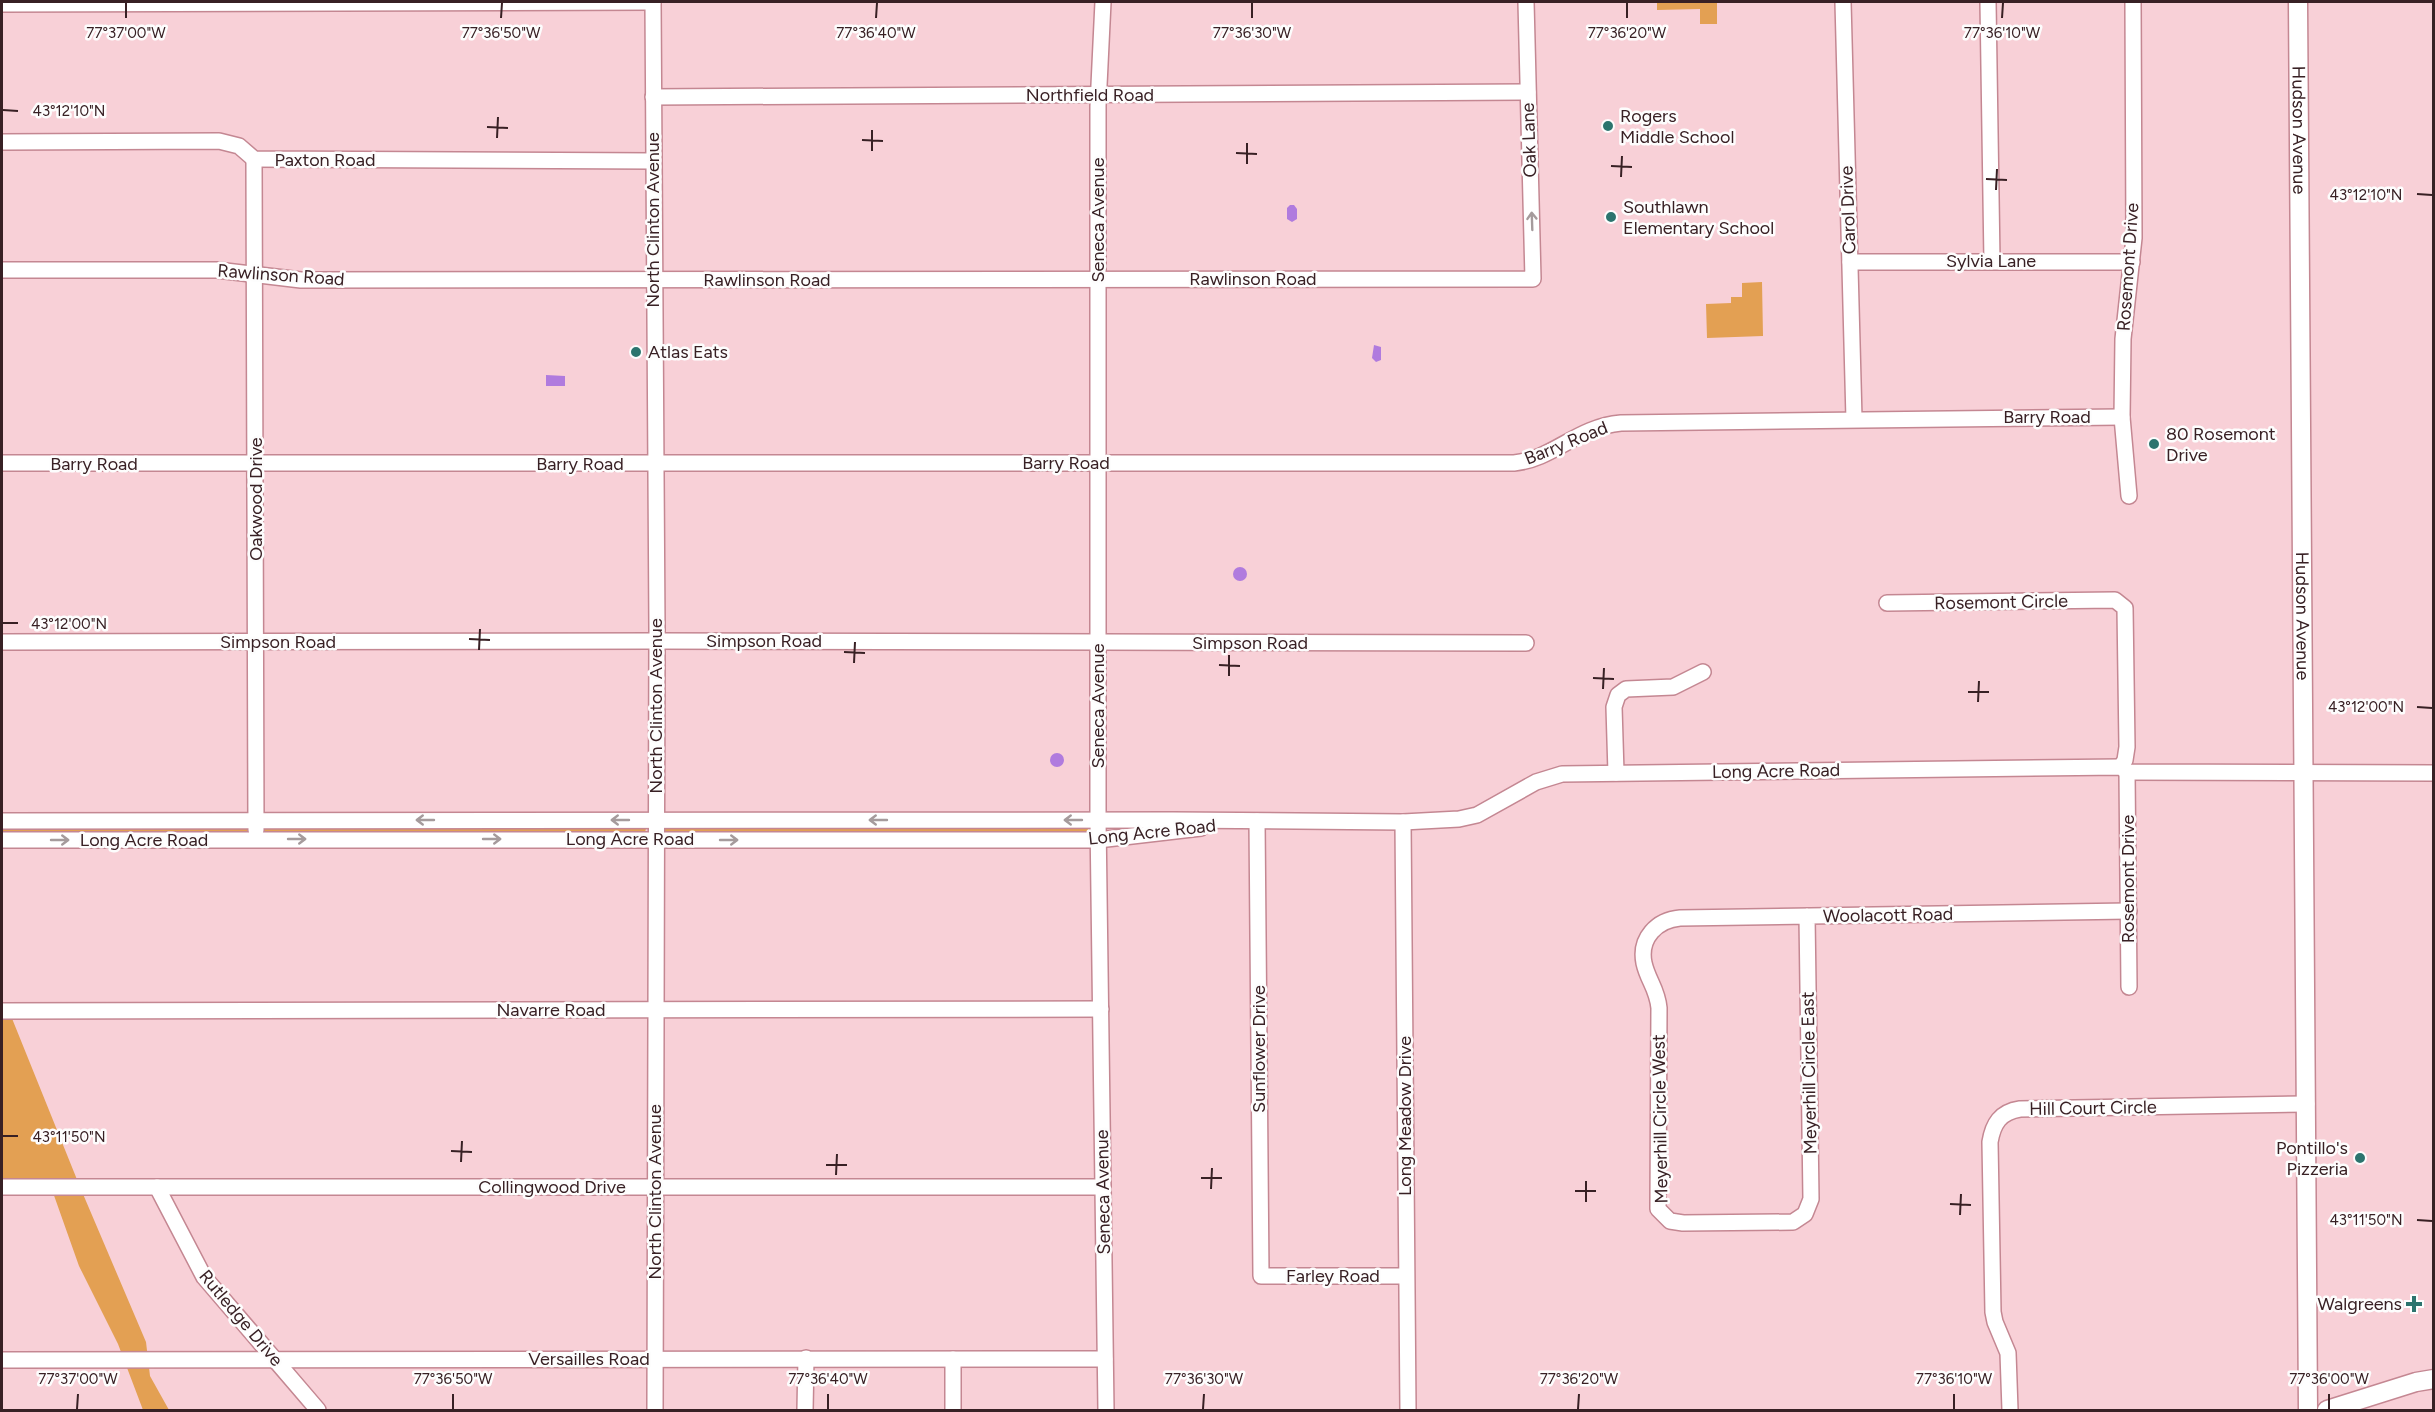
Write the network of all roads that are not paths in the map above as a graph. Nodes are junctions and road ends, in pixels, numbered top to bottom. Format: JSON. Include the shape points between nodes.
{"nodes":[{"id":1,"x":653,"y":2,"type":"edge"},
{"id":2,"x":1103,"y":2,"type":"edge"},
{"id":3,"x":1526,"y":2,"type":"edge"},
{"id":4,"x":1843,"y":2,"type":"edge"},
{"id":5,"x":1988,"y":2,"type":"edge"},
{"id":6,"x":2133,"y":2,"type":"edge"},
{"id":7,"x":2298,"y":2,"type":"edge"},
{"id":8,"x":2,"y":4,"type":"edge"},
{"id":9,"x":1528,"y":92,"type":"junction"},
{"id":10,"x":1098,"y":95,"type":"junction"},
{"id":11,"x":652,"y":97,"type":"junction"},
{"id":12,"x":2,"y":142,"type":"edge"},
{"id":13,"x":254,"y":159,"type":"junction"},
{"id":14,"x":653,"y":161,"type":"junction"},
{"id":15,"x":1992,"y":261,"type":"junction"},
{"id":16,"x":1850,"y":262,"type":"junction"},
{"id":17,"x":2132,"y":262,"type":"junction"},
{"id":18,"x":2,"y":270,"type":"edge"},
{"id":19,"x":255,"y":275,"type":"junction"},
{"id":20,"x":1098,"y":279,"type":"junction"},
{"id":21,"x":1533,"y":279,"type":"joint"},
{"id":22,"x":653,"y":280,"type":"junction"},
{"id":23,"x":2122,"y":417,"type":"junction"},
{"id":24,"x":1854,"y":419,"type":"junction"},
{"id":25,"x":1097,"y":462,"type":"junction"},
{"id":26,"x":2,"y":463,"type":"edge"},
{"id":27,"x":256,"y":464,"type":"junction"},
{"id":28,"x":655,"y":464,"type":"junction"},
{"id":29,"x":2129,"y":496,"type":"dead end"},
{"id":30,"x":2115,"y":600,"type":"joint"},
{"id":31,"x":1887,"y":603,"type":"dead end"},
{"id":32,"x":656,"y":641,"type":"junction"},
{"id":33,"x":2,"y":642,"type":"edge"},
{"id":34,"x":255,"y":642,"type":"junction"},
{"id":35,"x":1098,"y":643,"type":"junction"},
{"id":36,"x":1526,"y":643,"type":"dead end"},
{"id":37,"x":1703,"y":672,"type":"dead end"},
{"id":38,"x":2124,"y":770,"type":"junction"},
{"id":39,"x":1616,"y":773,"type":"junction"},
{"id":40,"x":2303,"y":773,"type":"junction"},
{"id":41,"x":2433,"y":773,"type":"edge"},
{"id":42,"x":255,"y":820,"type":"junction"},
{"id":43,"x":655,"y":820,"type":"junction"},
{"id":44,"x":2,"y":821,"type":"edge"},
{"id":45,"x":1257,"y":821,"type":"junction"},
{"id":46,"x":1403,"y":822,"type":"junction"},
{"id":47,"x":1098,"y":830,"type":"junction"},
{"id":48,"x":256,"y":839,"type":"junction"},
{"id":49,"x":655,"y":839,"type":"junction"},
{"id":50,"x":2,"y":840,"type":"edge"},
{"id":51,"x":2129,"y":911,"type":"junction"},
{"id":52,"x":1807,"y":916,"type":"junction"},
{"id":53,"x":1651,"y":931,"type":"joint"},
{"id":54,"x":2129,"y":987,"type":"dead end"},
{"id":55,"x":1101,"y":1009,"type":"junction"},
{"id":56,"x":656,"y":1010,"type":"junction"},
{"id":57,"x":2,"y":1011,"type":"edge"},
{"id":58,"x":2307,"y":1104,"type":"junction"},
{"id":59,"x":2,"y":1187,"type":"edge"},
{"id":60,"x":158,"y":1187,"type":"junction"},
{"id":61,"x":655,"y":1187,"type":"junction"},
{"id":62,"x":1103,"y":1187,"type":"junction"},
{"id":63,"x":1793,"y":1222,"type":"joint"},
{"id":64,"x":1261,"y":1276,"type":"joint"},
{"id":65,"x":1406,"y":1276,"type":"junction"},
{"id":66,"x":806,"y":1358,"type":"junction"},
{"id":67,"x":655,"y":1359,"type":"junction"},
{"id":68,"x":953,"y":1359,"type":"junction"},
{"id":69,"x":1106,"y":1359,"type":"junction"},
{"id":70,"x":2,"y":1360,"type":"edge"},
{"id":71,"x":275,"y":1360,"type":"junction"},
{"id":72,"x":2433,"y":1379,"type":"edge"},
{"id":73,"x":318,"y":1410,"type":"edge"},
{"id":74,"x":655,"y":1410,"type":"edge"},
{"id":75,"x":806,"y":1410,"type":"edge"},
{"id":76,"x":953,"y":1410,"type":"edge"},
{"id":77,"x":1106,"y":1410,"type":"edge"},
{"id":78,"x":1408,"y":1410,"type":"edge"},
{"id":79,"x":2010,"y":1410,"type":"edge"},
{"id":80,"x":2308,"y":1410,"type":"edge"},
{"id":81,"x":2327,"y":1410,"type":"edge"}],
"edges":[{"from":1,"to":8,"type":"street"},
{"from":1,"to":11,"type":"street","name":"North Clinton Avenue"},
{"from":2,"to":10,"type":"street","name":"Seneca Avenue"},
{"from":3,"to":9,"type":"street","name":"Oak Lane"},
{"from":4,"to":16,"type":"street","name":"Carol Drive"},
{"from":5,"to":15,"type":"street"},
{"from":6,"to":17,"type":"street","name":"Rosemont Drive"},
{"from":7,"to":40,"type":"main road","name":"Hudson Avenue"},
{"from":9,"to":10,"type":"street","name":"Northfield Road"},
{"from":21,"to":9,"type":"street","name":"Oak Lane","one_way":true},
{"from":10,"to":11,"type":"street","name":"Northfield Road"},
{"from":10,"to":20,"type":"street","name":"Seneca Avenue"},
{"from":11,"to":14,"type":"street","name":"North Clinton Avenue"},
{"from":12,"to":13,"type":"street","name":"Paxton Road","via":[[219,141],[239,146]]},
{"from":13,"to":14,"type":"street","name":"Paxton Road"},
{"from":13,"to":19,"type":"street","name":"Oakwood Drive"},
{"from":14,"to":22,"type":"street","name":"North Clinton Avenue"},
{"from":15,"to":16,"type":"street","name":"Sylvia Lane"},
{"from":15,"to":17,"type":"street","name":"Sylvia Lane"},
{"from":16,"to":24,"type":"street","name":"Carol Drive"},
{"from":17,"to":23,"type":"street","name":"Rosemont Drive","via":[[2123,339]]},
{"from":18,"to":19,"type":"street","name":"Rawlinson Road","via":[[217,270]]},
{"from":19,"to":22,"type":"street","name":"Rawlinson Road","via":[[313,280]]},
{"from":19,"to":27,"type":"street","name":"Oakwood Drive"},
{"from":20,"to":21,"type":"street","name":"Rawlinson Road"},
{"from":20,"to":22,"type":"street","name":"Rawlinson Road"},
{"from":20,"to":25,"type":"street","name":"Seneca Avenue"},
{"from":22,"to":28,"type":"street","name":"North Clinton Avenue"},
{"from":23,"to":24,"type":"street","name":"Barry Road"},
{"from":23,"to":29,"type":"street","name":"Rosemont Drive"},
{"from":24,"to":25,"type":"street","name":"Barry Road","via":[[1610,424],[1576,436],[1536,459],[1514,463]]},
{"from":25,"to":28,"type":"street","name":"Barry Road"},
{"from":25,"to":35,"type":"street","name":"Seneca Avenue"},
{"from":26,"to":27,"type":"street","name":"Barry Road"},
{"from":27,"to":28,"type":"street","name":"Barry Road"},
{"from":27,"to":34,"type":"street","name":"Oakwood Drive"},
{"from":28,"to":32,"type":"street","name":"North Clinton Avenue"},
{"from":30,"to":31,"type":"street","name":"Rosemont Circle"},
{"from":30,"to":38,"type":"street","name":"Rosemont Drive","via":[[2125,608]]},
{"from":32,"to":34,"type":"street","name":"Simpson Road"},
{"from":32,"to":35,"type":"street","name":"Simpson Road"},
{"from":32,"to":43,"type":"street","name":"North Clinton Avenue"},
{"from":33,"to":34,"type":"street","name":"Simpson Road"},
{"from":34,"to":42,"type":"street","name":"Oakwood Drive"},
{"from":35,"to":36,"type":"street","name":"Simpson Road"},
{"from":35,"to":47,"type":"street","name":"Seneca Avenue"},
{"from":37,"to":39,"type":"street","via":[[1673,687],[1626,689],[1618,695],[1614,707]]},
{"from":38,"to":39,"type":"street","name":"Long Acre Road"},
{"from":38,"to":40,"type":"street","name":"Long Acre Road"},
{"from":38,"to":51,"type":"street","name":"Rosemont Drive"},
{"from":39,"to":46,"type":"street","name":"Long Acre Road","via":[[1548,777],[1477,815]]},
{"from":40,"to":41,"type":"street","name":"Long Acre Road"},
{"from":40,"to":58,"type":"main road","name":"Hudson Avenue"},
{"from":43,"to":42,"type":"street","name":"Long Acre Road","one_way":true},
{"from":42,"to":44,"type":"street","name":"Long Acre Road"},
{"from":42,"to":48,"type":"street","name":"Oakwood Drive"},
{"from":47,"to":43,"type":"street","name":"Long Acre Road","one_way":true},
{"from":43,"to":49,"type":"street","name":"North Clinton Avenue"},
{"from":45,"to":46,"type":"street","name":"Long Acre Road"},
{"from":45,"to":47,"type":"street","name":"Long Acre Road"},
{"from":45,"to":64,"type":"street","name":"Sunflower Drive"},
{"from":46,"to":65,"type":"street","name":"Long Meadow Drive"},
{"from":49,"to":47,"type":"street","name":"Long Acre Road","one_way":true},
{"from":47,"to":55,"type":"street","name":"Seneca Avenue"},
{"from":48,"to":49,"type":"street","name":"Long Acre Road","one_way":true},
{"from":50,"to":48,"type":"street","name":"Long Acre Road","one_way":true},
{"from":49,"to":56,"type":"street","name":"North Clinton Avenue"},
{"from":51,"to":52,"type":"street","name":"Woolacott Road"},
{"from":51,"to":54,"type":"street","name":"Rosemont Drive"},
{"from":52,"to":53,"type":"street","name":"Woolacott Road","via":[[1680,918],[1663,921]]},
{"from":52,"to":63,"type":"street","name":"Meyerhill Circle East","via":[[1811,1199],[1805,1214]]},
{"from":53,"to":63,"type":"street","name":"Meyerhill Circle West","via":[[1644,956],[1658,993],[1659,1008],[1658,1209],[1670,1221],[1683,1223]]},
{"from":55,"to":56,"type":"street","name":"Navarre Road"},
{"from":55,"to":62,"type":"street","name":"Seneca Avenue"},
{"from":56,"to":57,"type":"street","name":"Navarre Road"},
{"from":56,"to":61,"type":"street","name":"North Clinton Avenue"},
{"from":58,"to":79,"type":"street","name":"Hill Court Circle","via":[[2020,1109],[1997,1120],[1990,1142],[1993,1312],[2008,1353]]},
{"from":58,"to":80,"type":"main road","name":"Hudson Avenue"},
{"from":59,"to":60,"type":"street","name":"Collingwood Drive"},
{"from":60,"to":61,"type":"street","name":"Collingwood Drive"},
{"from":60,"to":71,"type":"street","name":"Rutledge Drive","via":[[204,1277]]},
{"from":61,"to":62,"type":"street","name":"Collingwood Drive"},
{"from":61,"to":67,"type":"street","name":"North Clinton Avenue"},
{"from":62,"to":69,"type":"street","name":"Seneca Avenue"},
{"from":64,"to":65,"type":"street","name":"Farley Road"},
{"from":65,"to":78,"type":"street","name":"Long Meadow Drive"},
{"from":66,"to":67,"type":"street","name":"Versailles Road"},
{"from":66,"to":68,"type":"street","name":"Versailles Road"},
{"from":66,"to":75,"type":"street"},
{"from":67,"to":71,"type":"street","name":"Versailles Road"},
{"from":67,"to":74,"type":"street","name":"North Clinton Avenue"},
{"from":68,"to":69,"type":"street","name":"Versailles Road"},
{"from":68,"to":76,"type":"street"},
{"from":69,"to":77,"type":"street","name":"Seneca Avenue"},
{"from":70,"to":71,"type":"street","name":"Versailles Road"},
{"from":71,"to":73,"type":"street","name":"Rutledge Drive"},
{"from":72,"to":81,"type":"main road"}]}
